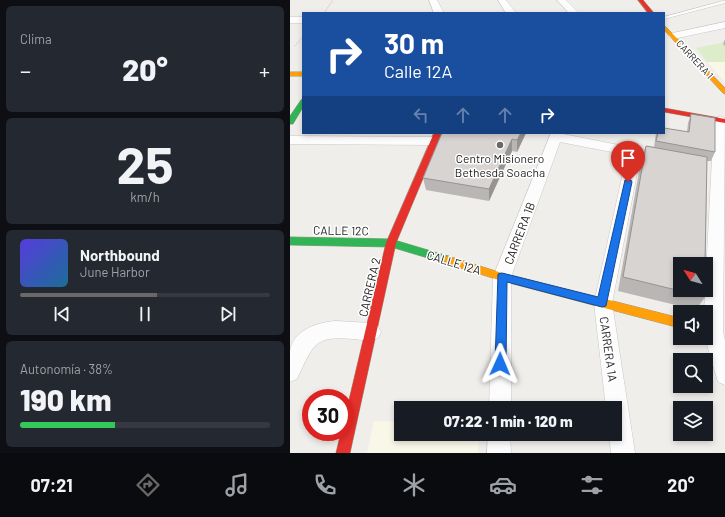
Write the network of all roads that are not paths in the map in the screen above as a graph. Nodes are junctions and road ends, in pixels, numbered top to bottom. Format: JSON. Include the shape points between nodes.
{"nodes":[{"id":1,"x":433,"y":0,"type":"edge"},
{"id":2,"x":502,"y":0,"type":"edge"},
{"id":3,"x":561,"y":0,"type":"edge"},
{"id":4,"x":640,"y":0,"type":"edge"},
{"id":5,"x":725,"y":2,"type":"edge"},
{"id":6,"x":439,"y":12,"type":"edge"},
{"id":7,"x":510,"y":12,"type":"edge"},
{"id":8,"x":573,"y":12,"type":"edge"},
{"id":9,"x":650,"y":12,"type":"edge"},
{"id":10,"x":665,"y":18,"type":"edge"},
{"id":11,"x":290,"y":20,"type":"edge"},
{"id":12,"x":302,"y":20,"type":"edge"},
{"id":13,"x":725,"y":25,"type":"edge"},
{"id":14,"x":665,"y":28,"type":"edge"},
{"id":15,"x":673,"y":36,"type":"junction"},
{"id":16,"x":290,"y":74,"type":"edge"},
{"id":17,"x":302,"y":74,"type":"edge"},
{"id":18,"x":725,"y":92,"type":"edge"},
{"id":19,"x":302,"y":102,"type":"edge"},
{"id":20,"x":665,"y":109,"type":"edge"},
{"id":21,"x":722,"y":121,"type":"edge"},
{"id":22,"x":290,"y":122,"type":"edge"},
{"id":23,"x":556,"y":135,"type":"edge"},
{"id":24,"x":436,"y":137,"type":"edge"},
{"id":25,"x":290,"y":140,"type":"edge"},
{"id":26,"x":634,"y":152,"type":"junction"},
{"id":27,"x":657,"y":157,"type":"edge"},
{"id":28,"x":721,"y":225,"type":"edge"},
{"id":29,"x":290,"y":241,"type":"edge"},
{"id":30,"x":391,"y":243,"type":"junction"},
{"id":31,"x":502,"y":277,"type":"junction"},
{"id":32,"x":602,"y":303,"type":"junction"},
{"id":33,"x":673,"y":321,"type":"edge"},
{"id":34,"x":371,"y":332,"type":"junction"},
{"id":35,"x":715,"y":337,"type":"edge"},
{"id":36,"x":290,"y":372,"type":"edge"},
{"id":37,"x":725,"y":375,"type":"edge"},
{"id":38,"x":500,"y":401,"type":"edge"},
{"id":39,"x":499,"y":441,"type":"edge"},
{"id":40,"x":343,"y":453,"type":"edge"},
{"id":41,"x":499,"y":453,"type":"edge"},
{"id":42,"x":623,"y":453,"type":"edge"}],
"edges":[{"from":1,"to":6,"type":"street"},
{"from":2,"to":7,"type":"street"},
{"from":3,"to":8,"type":"street"},
{"from":4,"to":9,"type":"street"},
{"from":5,"to":10,"type":"lane"},
{"from":11,"to":12,"type":"street"},
{"from":13,"to":15,"type":"street"},
{"from":14,"to":15,"type":"street","name":"CARRERA 1"},
{"from":15,"to":18,"type":"street","name":"CARRERA 1"},
{"from":16,"to":17,"type":"street"},
{"from":19,"to":22,"type":"street"},
{"from":20,"to":21,"type":"street"},
{"from":21,"to":28,"type":"street","via":[[710,167]]},
{"from":23,"to":26,"type":"street"},
{"from":23,"to":31,"type":"street","name":"CARRERA 1B"},
{"from":24,"to":25,"type":"street"},
{"from":24,"to":30,"type":"street","name":"CARRERA 2"},
{"from":26,"to":27,"type":"street"},
{"from":26,"to":32,"type":"street","name":"CARRERA 1A"},
{"from":28,"to":35,"type":"street"},
{"from":29,"to":30,"type":"street","name":"CALLE 12C"},
{"from":30,"to":31,"type":"street","name":"CALLE 12A"},
{"from":30,"to":34,"type":"street","name":"CARRERA 2"},
{"from":31,"to":32,"type":"street","name":"CALLE 12A"},
{"from":31,"to":38,"type":"street","name":"CARRERA 1B"},
{"from":32,"to":33,"type":"street","name":"CALLE 12A"},
{"from":32,"to":42,"type":"street","name":"CARRERA 1A"},
{"from":34,"to":36,"type":"street","via":[[322,330],[304,343]]},
{"from":34,"to":40,"type":"street","name":"CARRERA 2"},
{"from":35,"to":37,"type":"street"},
{"from":39,"to":41,"type":"street"}]}
